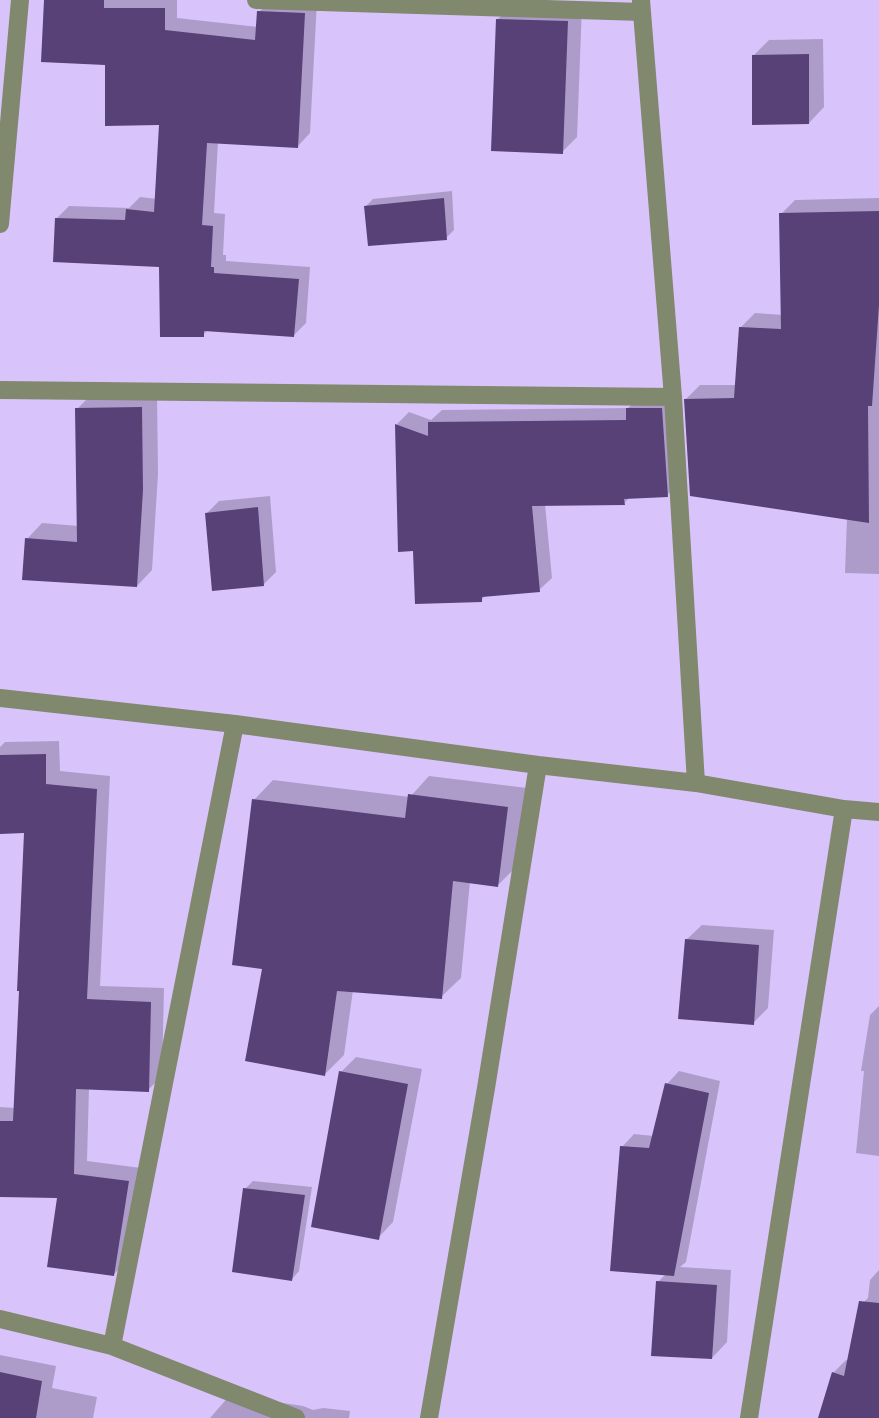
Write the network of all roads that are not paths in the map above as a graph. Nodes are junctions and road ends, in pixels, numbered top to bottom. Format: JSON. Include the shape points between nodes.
{"nodes":[{"id":1,"x":20,"y":0,"type":"edge"},
{"id":2,"x":256,"y":0,"type":"edge"},
{"id":3,"x":642,"y":6,"type":"edge"},
{"id":4,"x":0,"y":224,"type":"edge"},
{"id":5,"x":0,"y":390,"type":"edge"},
{"id":6,"x":673,"y":397,"type":"junction"},
{"id":7,"x":0,"y":698,"type":"edge"},
{"id":8,"x":235,"y":724,"type":"junction"},
{"id":9,"x":538,"y":765,"type":"junction"},
{"id":10,"x":696,"y":783,"type":"junction"},
{"id":11,"x":844,"y":809,"type":"junction"},
{"id":12,"x":879,"y":812,"type":"edge"},
{"id":13,"x":0,"y":1319,"type":"edge"},
{"id":14,"x":112,"y":1346,"type":"junction"},
{"id":15,"x":296,"y":1418,"type":"edge"},
{"id":16,"x":429,"y":1418,"type":"edge"},
{"id":17,"x":749,"y":1418,"type":"edge"}],
"edges":[{"from":1,"to":4,"type":"street"},
{"from":2,"to":3,"type":"street"},
{"from":3,"to":6,"type":"street"},
{"from":5,"to":6,"type":"street"},
{"from":6,"to":10,"type":"street"},
{"from":7,"to":8,"type":"street"},
{"from":8,"to":9,"type":"street"},
{"from":8,"to":14,"type":"street"},
{"from":9,"to":10,"type":"street"},
{"from":9,"to":16,"type":"street"},
{"from":10,"to":11,"type":"street"},
{"from":11,"to":12,"type":"street"},
{"from":11,"to":17,"type":"street"},
{"from":13,"to":14,"type":"street"},
{"from":14,"to":15,"type":"street"}]}
